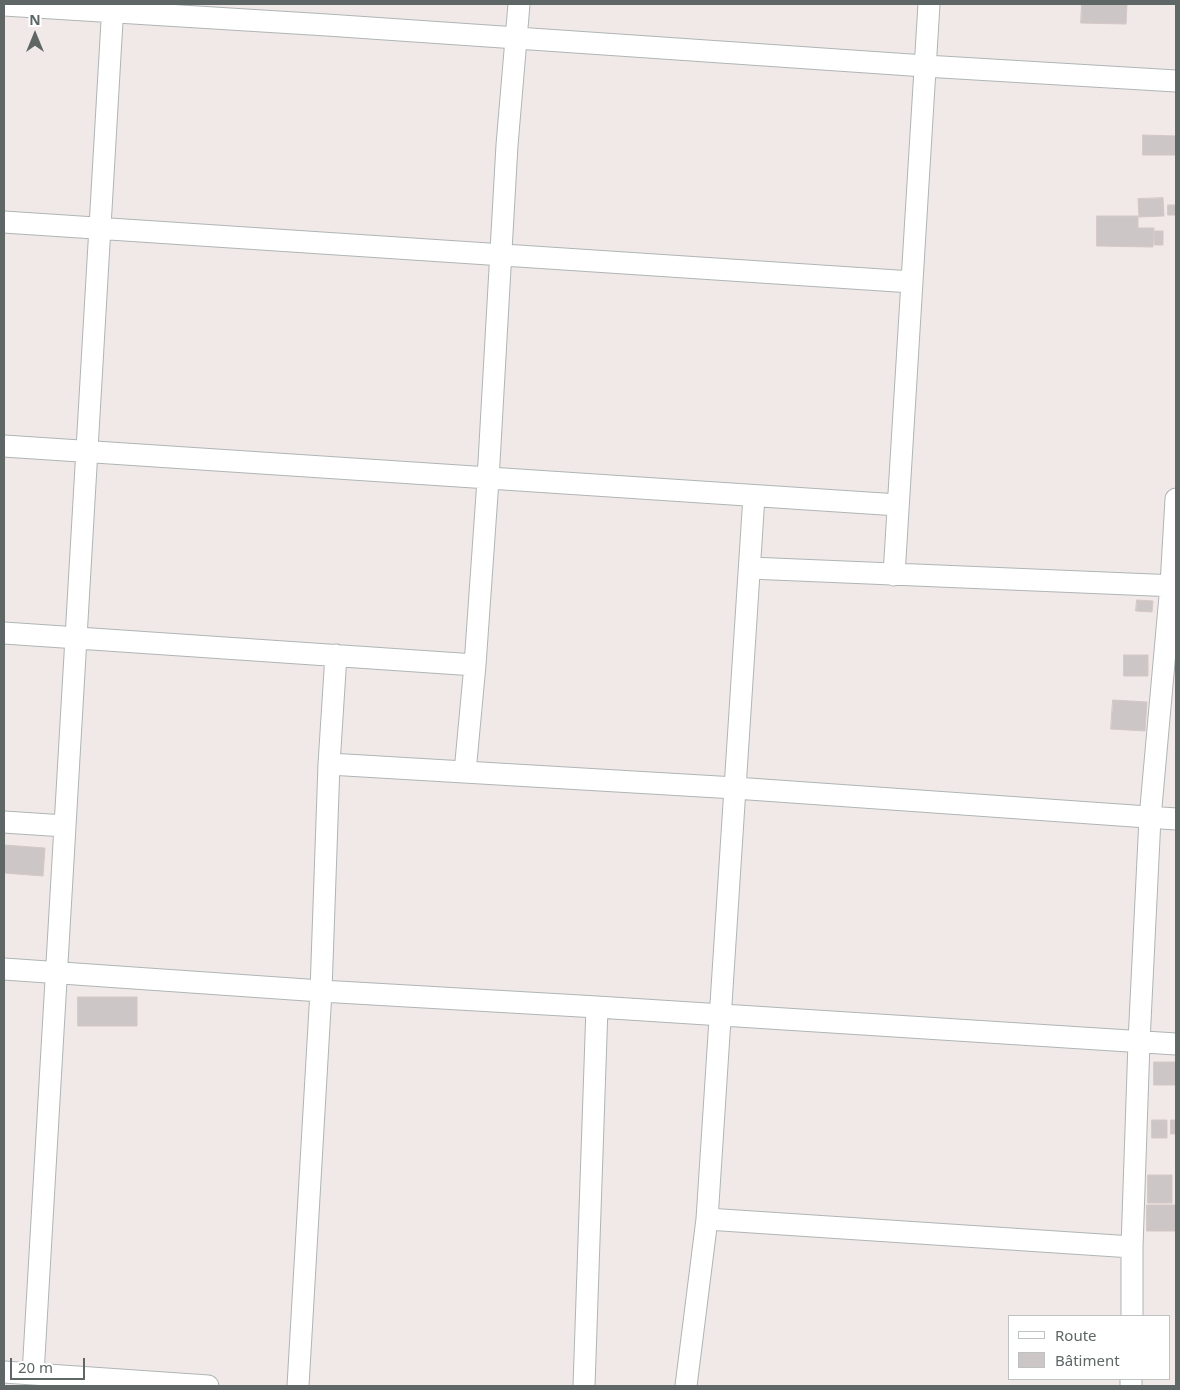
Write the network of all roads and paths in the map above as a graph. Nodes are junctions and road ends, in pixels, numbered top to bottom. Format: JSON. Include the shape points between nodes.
{"nodes":[{"id":1,"x":519,"y":4,"type":"edge"},
{"id":2,"x":929,"y":4,"type":"edge"},
{"id":3,"x":4,"y":6,"type":"edge"},
{"id":4,"x":112,"y":8,"type":"edge"},
{"id":5,"x":517,"y":39,"type":"junction"},
{"id":6,"x":925,"y":66,"type":"junction"},
{"id":7,"x":1176,"y":81,"type":"edge"},
{"id":8,"x":4,"y":222,"type":"edge"},
{"id":9,"x":100,"y":228,"type":"junction"},
{"id":10,"x":501,"y":254,"type":"junction"},
{"id":11,"x":912,"y":282,"type":"junction"},
{"id":12,"x":4,"y":446,"type":"edge"},
{"id":13,"x":87,"y":452,"type":"junction"},
{"id":14,"x":488,"y":480,"type":"junction"},
{"id":15,"x":754,"y":496,"type":"junction"},
{"id":16,"x":1176,"y":499,"type":"edge"},
{"id":17,"x":898,"y":506,"type":"junction"},
{"id":18,"x":750,"y":568,"type":"junction"},
{"id":19,"x":894,"y":575,"type":"junction"},
{"id":20,"x":1174,"y":586,"type":"edge"},
{"id":21,"x":4,"y":633,"type":"edge"},
{"id":22,"x":76,"y":638,"type":"junction"},
{"id":23,"x":336,"y":655,"type":"junction"},
{"id":24,"x":475,"y":665,"type":"junction"},
{"id":25,"x":329,"y":764,"type":"junction"},
{"id":26,"x":466,"y":772,"type":"junction"},
{"id":27,"x":735,"y":788,"type":"junction"},
{"id":28,"x":1150,"y":818,"type":"junction"},
{"id":29,"x":1176,"y":820,"type":"edge"},
{"id":30,"x":4,"y":822,"type":"edge"},
{"id":31,"x":65,"y":826,"type":"junction"},
{"id":32,"x":4,"y":969,"type":"edge"},
{"id":33,"x":56,"y":972,"type":"junction"},
{"id":34,"x":321,"y":991,"type":"junction"},
{"id":35,"x":597,"y":1007,"type":"junction"},
{"id":36,"x":720,"y":1014,"type":"junction"},
{"id":37,"x":1140,"y":1042,"type":"junction"},
{"id":38,"x":1176,"y":1044,"type":"edge"},
{"id":39,"x":707,"y":1219,"type":"junction"},
{"id":40,"x":1132,"y":1248,"type":"junction"},
{"id":41,"x":1132,"y":1315,"type":"edge"},
{"id":42,"x":4,"y":1372,"type":"edge"},
{"id":43,"x":33,"y":1374,"type":"junction"},
{"id":44,"x":208,"y":1386,"type":"edge"},
{"id":45,"x":298,"y":1386,"type":"edge"},
{"id":46,"x":584,"y":1386,"type":"edge"},
{"id":47,"x":686,"y":1386,"type":"edge"}],
"edges":[{"from":1,"to":5,"type":"street"},
{"from":2,"to":6,"type":"street"},
{"from":3,"to":4,"type":"street"},
{"from":4,"to":5,"type":"street"},
{"from":4,"to":9,"type":"street"},
{"from":5,"to":6,"type":"street"},
{"from":5,"to":10,"type":"street"},
{"from":6,"to":7,"type":"street"},
{"from":6,"to":11,"type":"street"},
{"from":8,"to":9,"type":"street"},
{"from":9,"to":10,"type":"street"},
{"from":9,"to":13,"type":"street"},
{"from":10,"to":11,"type":"street"},
{"from":10,"to":14,"type":"street"},
{"from":11,"to":17,"type":"street"},
{"from":12,"to":13,"type":"street"},
{"from":13,"to":14,"type":"street"},
{"from":13,"to":22,"type":"street"},
{"from":14,"to":15,"type":"street"},
{"from":14,"to":24,"type":"street"},
{"from":15,"to":17,"type":"street"},
{"from":15,"to":18,"type":"street"},
{"from":16,"to":20,"type":"street"},
{"from":17,"to":19,"type":"street"},
{"from":18,"to":19,"type":"street"},
{"from":18,"to":27,"type":"street"},
{"from":19,"to":20,"type":"street"},
{"from":20,"to":28,"type":"street"},
{"from":21,"to":22,"type":"street"},
{"from":22,"to":23,"type":"street"},
{"from":22,"to":31,"type":"street"},
{"from":23,"to":24,"type":"street"},
{"from":23,"to":25,"type":"street"},
{"from":24,"to":26,"type":"street"},
{"from":25,"to":26,"type":"street"},
{"from":25,"to":34,"type":"street"},
{"from":26,"to":27,"type":"street"},
{"from":27,"to":28,"type":"street"},
{"from":27,"to":36,"type":"street"},
{"from":28,"to":29,"type":"street"},
{"from":28,"to":37,"type":"street"},
{"from":30,"to":31,"type":"street"},
{"from":31,"to":33,"type":"street"},
{"from":32,"to":33,"type":"street"},
{"from":33,"to":34,"type":"street"},
{"from":33,"to":43,"type":"street"},
{"from":34,"to":35,"type":"street"},
{"from":34,"to":45,"type":"street"},
{"from":35,"to":36,"type":"street"},
{"from":35,"to":46,"type":"street"},
{"from":36,"to":37,"type":"street"},
{"from":36,"to":39,"type":"street"},
{"from":37,"to":38,"type":"street"},
{"from":37,"to":40,"type":"street"},
{"from":39,"to":40,"type":"street"},
{"from":39,"to":47,"type":"street"},
{"from":40,"to":41,"type":"street"},
{"from":42,"to":43,"type":"street"},
{"from":43,"to":44,"type":"street"}]}
